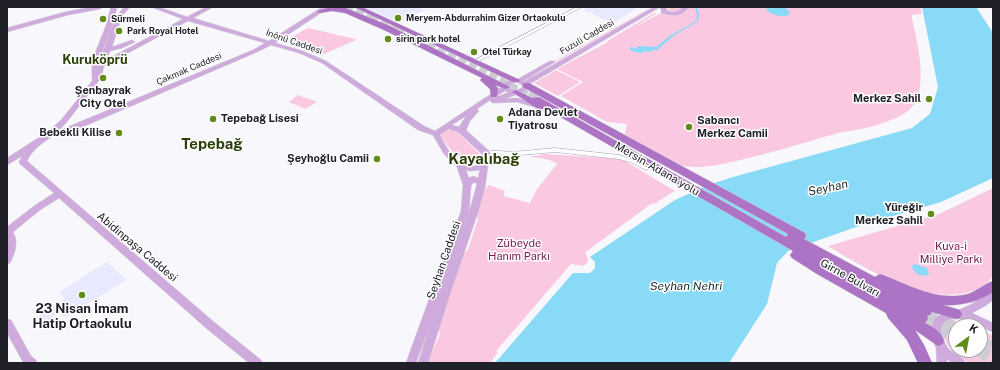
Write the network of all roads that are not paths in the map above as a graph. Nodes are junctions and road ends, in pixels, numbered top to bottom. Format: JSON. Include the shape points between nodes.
{"nodes":[{"id":1,"x":93,"y":7,"type":"edge"},
{"id":2,"x":100,"y":7,"type":"edge"},
{"id":3,"x":115,"y":7,"type":"edge"},
{"id":4,"x":120,"y":7,"type":"edge"},
{"id":5,"x":128,"y":7,"type":"edge"},
{"id":6,"x":154,"y":7,"type":"edge"},
{"id":7,"x":202,"y":7,"type":"edge"},
{"id":8,"x":210,"y":7,"type":"edge"},
{"id":9,"x":327,"y":7,"type":"edge"},
{"id":10,"x":357,"y":7,"type":"edge"},
{"id":11,"x":580,"y":7,"type":"edge"},
{"id":12,"x":648,"y":7,"type":"edge"},
{"id":13,"x":658,"y":7,"type":"edge"},
{"id":14,"x":663,"y":7,"type":"edge"},
{"id":15,"x":684,"y":7,"type":"edge"},
{"id":16,"x":342,"y":9,"type":"edge"},
{"id":17,"x":318,"y":10,"type":"edge"},
{"id":18,"x":80,"y":11,"type":"junction"},
{"id":19,"x":184,"y":18,"type":"junction"},
{"id":20,"x":367,"y":20,"type":"junction"},
{"id":21,"x":7,"y":30,"type":"edge"},
{"id":22,"x":272,"y":43,"type":"junction"},
{"id":23,"x":122,"y":49,"type":"junction"},
{"id":24,"x":108,"y":50,"type":"junction"},
{"id":25,"x":475,"y":61,"type":"junction"},
{"id":26,"x":101,"y":65,"type":"junction"},
{"id":27,"x":463,"y":69,"type":"junction"},
{"id":28,"x":504,"y":76,"type":"junction"},
{"id":29,"x":492,"y":80,"type":"junction"},
{"id":30,"x":521,"y":82,"type":"junction"},
{"id":31,"x":94,"y":83,"type":"junction"},
{"id":32,"x":506,"y":87,"type":"junction"},
{"id":33,"x":516,"y":92,"type":"junction"},
{"id":34,"x":494,"y":98,"type":"junction"},
{"id":35,"x":536,"y":99,"type":"junction"},
{"id":36,"x":462,"y":131,"type":"junction"},
{"id":37,"x":439,"y":132,"type":"junction"},
{"id":38,"x":614,"y":133,"type":"junction"},
{"id":39,"x":52,"y":134,"type":"junction"},
{"id":40,"x":37,"y":144,"type":"junction"},
{"id":41,"x":484,"y":152,"type":"junction"},
{"id":42,"x":513,"y":154,"type":"junction"},
{"id":43,"x":7,"y":162,"type":"edge"},
{"id":44,"x":645,"y":162,"type":"junction"},
{"id":45,"x":486,"y":163,"type":"junction"},
{"id":46,"x":461,"y":166,"type":"junction"},
{"id":47,"x":681,"y":179,"type":"junction"},
{"id":48,"x":480,"y":184,"type":"junction"},
{"id":49,"x":467,"y":185,"type":"junction"},
{"id":50,"x":59,"y":194,"type":"junction"},
{"id":51,"x":7,"y":231,"type":"edge"},
{"id":52,"x":781,"y":235,"type":"junction"},
{"id":53,"x":7,"y":260,"type":"edge"},
{"id":54,"x":876,"y":277,"type":"junction"},
{"id":55,"x":993,"y":286,"type":"edge"},
{"id":56,"x":993,"y":293,"type":"edge"},
{"id":57,"x":877,"y":301,"type":"junction"},
{"id":58,"x":958,"y":314,"type":"junction"},
{"id":59,"x":924,"y":315,"type":"tunnel mouth"},
{"id":60,"x":7,"y":323,"type":"edge"},
{"id":61,"x":993,"y":328,"type":"edge"},
{"id":62,"x":939,"y":342,"type":"junction"},
{"id":63,"x":32,"y":363,"type":"edge"},
{"id":64,"x":257,"y":363,"type":"edge"},
{"id":65,"x":411,"y":363,"type":"edge"},
{"id":66,"x":423,"y":363,"type":"edge"},
{"id":67,"x":925,"y":363,"type":"edge"},
{"id":68,"x":942,"y":363,"type":"edge"},
{"id":69,"x":960,"y":363,"type":"edge"}],
"edges":[{"from":1,"to":18,"type":"main road"},
{"from":2,"to":18,"type":"main road"},
{"from":3,"to":4,"type":"main road"},
{"from":3,"to":31,"type":"main road","via":[[94,65]]},
{"from":5,"to":24,"type":"main road","via":[[119,16]]},
{"from":6,"to":19,"type":"main road","name":"İnönü Caddesi"},
{"from":7,"to":19,"type":"main road"},
{"from":8,"to":19,"type":"main road"},
{"from":9,"to":17,"type":"main road","name":"Çakmak Caddesi"},
{"from":10,"to":25,"type":"highway"},
{"from":11,"to":25,"type":"street"},
{"from":12,"to":30,"type":"main road","name":"Fuzuli Caddesi"},
{"from":13,"to":30,"type":"main road","name":"Fuzuli Caddesi"},
{"from":14,"to":15,"type":"main road","via":[[664,12],[673,14],[683,11],[686,8]]},
{"from":16,"to":17,"type":"highway"},
{"from":16,"to":20,"type":"highway"},
{"from":17,"to":22,"type":"main road","name":"Çakmak Caddesi"},
{"from":18,"to":21,"type":"main road"},
{"from":19,"to":22,"type":"main road","name":"İnönü Caddesi"},
{"from":19,"to":23,"type":"main road"},
{"from":20,"to":27,"type":"highway","via":[[382,30]]},
{"from":20,"to":29,"type":"highway"},
{"from":22,"to":37,"type":"main road","name":"İnönü Caddesi","via":[[324,62],[421,128]]},
{"from":22,"to":39,"type":"main road","name":"Çakmak Caddesi","via":[[70,129]]},
{"from":23,"to":24,"type":"main road"},
{"from":23,"to":26,"type":"main road"},
{"from":24,"to":26,"type":"main road"},
{"from":25,"to":28,"type":"highway"},
{"from":26,"to":31,"type":"main road","via":[[101,74]]},
{"from":27,"to":29,"type":"highway"},
{"from":27,"to":34,"type":"highway","via":[[493,85]]},
{"from":28,"to":29,"type":"highway","via":[[506,78],[503,81]]},
{"from":28,"to":30,"type":"highway"},
{"from":29,"to":32,"type":"highway"},
{"from":30,"to":32,"type":"main road","via":[[509,82]]},
{"from":30,"to":33,"type":"main road","via":[[524,90]]},
{"from":30,"to":35,"type":"highway"},
{"from":31,"to":39,"type":"main road"},
{"from":32,"to":33,"type":"main road"},
{"from":32,"to":34,"type":"main road"},
{"from":33,"to":34,"type":"main road"},
{"from":33,"to":35,"type":"highway"},
{"from":34,"to":35,"type":"main road"},
{"from":34,"to":36,"type":"main road","via":[[468,117]]},
{"from":34,"to":37,"type":"main road","via":[[451,121]]},
{"from":35,"to":38,"type":"highway"},
{"from":35,"to":44,"type":"highway","name":"Mersin-Adana yolu"},
{"from":35,"to":44,"type":"highway","via":[[601,141]]},
{"from":36,"to":37,"type":"main road","via":[[449,127]]},
{"from":36,"to":41,"type":"main road"},
{"from":37,"to":46,"type":"main road","via":[[441,146]]},
{"from":38,"to":44,"type":"highway"},
{"from":38,"to":47,"type":"highway"},
{"from":39,"to":40,"type":"main road"},
{"from":40,"to":43,"type":"main road"},
{"from":40,"to":50,"type":"main road","name":"Abidinpaşa Caddesi","via":[[23,162]]},
{"from":41,"to":42,"type":"street"},
{"from":41,"to":45,"type":"main road","via":[[488,158]]},
{"from":42,"to":44,"type":"street","via":[[555,150]]},
{"from":42,"to":45,"type":"street"},
{"from":44,"to":47,"type":"highway"},
{"from":45,"to":46,"type":"main road","via":[[473,169]]},
{"from":45,"to":48,"type":"main road","name":"Seyhan Caddesi"},
{"from":46,"to":49,"type":"main road"},
{"from":47,"to":52,"type":"highway"},
{"from":47,"to":52,"type":"highway"},
{"from":48,"to":49,"type":"main road","via":[[479,181],[472,179]]},
{"from":48,"to":66,"type":"main road","name":"Seyhan Caddesi","via":[[474,210]]},
{"from":49,"to":65,"type":"main road","via":[[466,211]]},
{"from":50,"to":51,"type":"main road"},
{"from":50,"to":64,"type":"main road","name":"Abidinpaşa Caddesi"},
{"from":51,"to":53,"type":"main road","via":[[12,238]]},
{"from":52,"to":54,"type":"highway","via":[[791,234]]},
{"from":52,"to":57,"type":"highway","via":[[783,243]]},
{"from":52,"to":59,"type":"highway","name":"Girne Bulvarı"},
{"from":54,"to":55,"type":"highway","via":[[917,295],[947,300],[970,298],[982,294]]},
{"from":54,"to":58,"type":"highway","via":[[927,305]]},
{"from":56,"to":58,"type":"main road","via":[[974,309]]},
{"from":57,"to":62,"type":"highway","via":[[929,332]]},
{"from":57,"to":67,"type":"highway","via":[[908,332]]},
{"from":58,"to":61,"type":"main road"},
{"from":58,"to":62,"type":"main road","via":[[945,316],[937,322],[935,330]]},
{"from":60,"to":63,"type":"main road","via":[[27,359]]},
{"from":62,"to":68,"type":"main road"},
{"from":62,"to":69,"type":"main road"}]}
